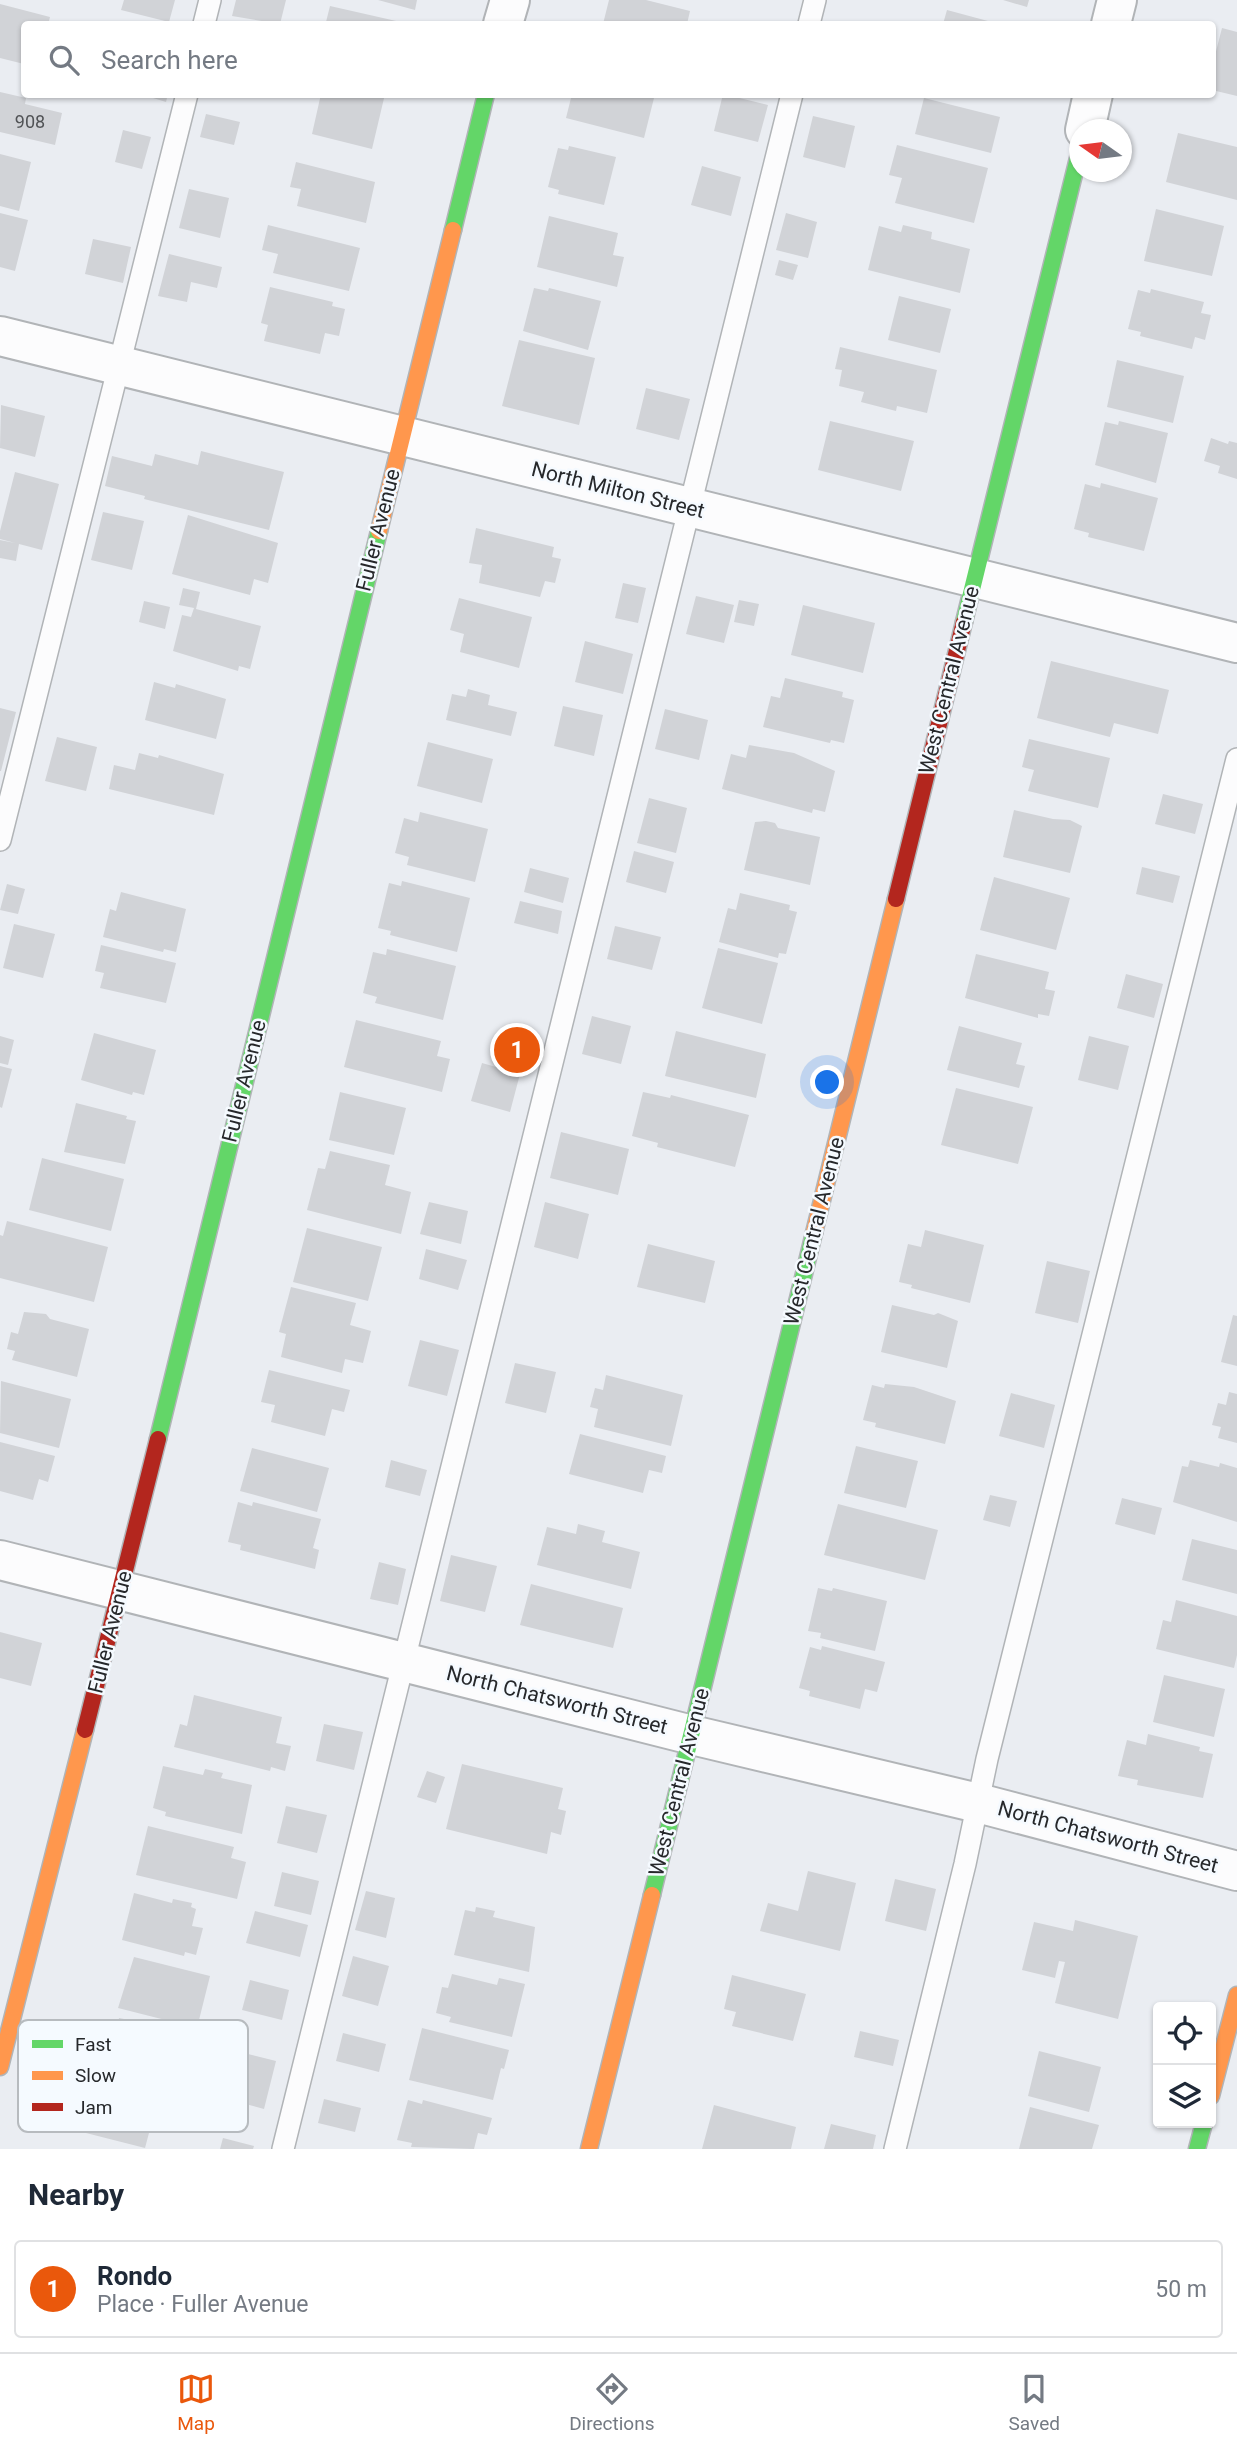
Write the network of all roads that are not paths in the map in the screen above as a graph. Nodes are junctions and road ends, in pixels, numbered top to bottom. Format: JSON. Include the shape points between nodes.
{"nodes":[{"id":1,"x":210,"y":0,"type":"edge"},
{"id":2,"x":510,"y":0,"type":"edge"},
{"id":3,"x":815,"y":0,"type":"edge"},
{"id":4,"x":1117,"y":0,"type":"edge"},
{"id":5,"x":205,"y":21,"type":"edge"},
{"id":6,"x":504,"y":21,"type":"edge"},
{"id":7,"x":810,"y":21,"type":"edge"},
{"id":8,"x":1112,"y":21,"type":"edge"},
{"id":9,"x":186,"y":98,"type":"edge"},
{"id":10,"x":485,"y":98,"type":"edge"},
{"id":11,"x":791,"y":98,"type":"edge"},
{"id":12,"x":1092,"y":98,"type":"edge"},
{"id":13,"x":1087,"y":119,"type":"edge"},
{"id":14,"x":1072,"y":182,"type":"edge"},
{"id":15,"x":0,"y":336,"type":"edge"},
{"id":16,"x":119,"y":364,"type":"junction"},
{"id":17,"x":401,"y":436,"type":"junction"},
{"id":18,"x":690,"y":508,"type":"junction"},
{"id":19,"x":974,"y":577,"type":"junction"},
{"id":20,"x":1237,"y":643,"type":"edge"},
{"id":21,"x":1237,"y":759,"type":"edge"},
{"id":22,"x":0,"y":840,"type":"edge"},
{"id":23,"x":0,"y":1560,"type":"edge"},
{"id":24,"x":120,"y":1590,"type":"junction"},
{"id":25,"x":403,"y":1661,"type":"junction"},
{"id":26,"x":692,"y":1735,"type":"junction"},
{"id":27,"x":978,"y":1803,"type":"junction"},
{"id":28,"x":1237,"y":1871,"type":"edge"},
{"id":29,"x":1237,"y":1995,"type":"edge"},
{"id":30,"x":0,"y":2067,"type":"edge"},
{"id":31,"x":1216,"y":2077,"type":"edge"},
{"id":32,"x":1203,"y":2128,"type":"edge"},
{"id":33,"x":283,"y":2149,"type":"edge"},
{"id":34,"x":589,"y":2149,"type":"edge"},
{"id":35,"x":895,"y":2149,"type":"edge"},
{"id":36,"x":1197,"y":2149,"type":"edge"}],
"edges":[{"from":1,"to":5,"type":"lane"},
{"from":2,"to":6,"type":"street"},
{"from":3,"to":7,"type":"lane"},
{"from":4,"to":8,"type":"street"},
{"from":9,"to":16,"type":"lane"},
{"from":10,"to":17,"type":"street","name":"Fuller Avenue"},
{"from":11,"to":18,"type":"lane"},
{"from":12,"to":13,"type":"street"},
{"from":14,"to":19,"type":"street","name":"West Central Avenue"},
{"from":15,"to":16,"type":"street","name":"North Milton Street"},
{"from":16,"to":17,"type":"street","name":"North Milton Street"},
{"from":16,"to":22,"type":"lane"},
{"from":17,"to":18,"type":"street","name":"North Milton Street"},
{"from":17,"to":24,"type":"street","name":"Fuller Avenue"},
{"from":18,"to":19,"type":"street","name":"North Milton Street"},
{"from":18,"to":25,"type":"lane"},
{"from":19,"to":20,"type":"street","name":"North Milton Street"},
{"from":19,"to":26,"type":"street","name":"West Central Avenue"},
{"from":21,"to":27,"type":"lane"},
{"from":23,"to":24,"type":"street","name":"North Chatsworth Street"},
{"from":24,"to":25,"type":"street","name":"North Chatsworth Street"},
{"from":24,"to":30,"type":"street","name":"Fuller Avenue"},
{"from":25,"to":26,"type":"street","name":"North Chatsworth Street"},
{"from":25,"to":33,"type":"lane"},
{"from":26,"to":27,"type":"street","name":"North Chatsworth Street"},
{"from":26,"to":34,"type":"street","name":"West Central Avenue"},
{"from":27,"to":28,"type":"street","name":"North Chatsworth Street"},
{"from":27,"to":35,"type":"lane"},
{"from":29,"to":31,"type":"street"},
{"from":32,"to":36,"type":"street"}]}
